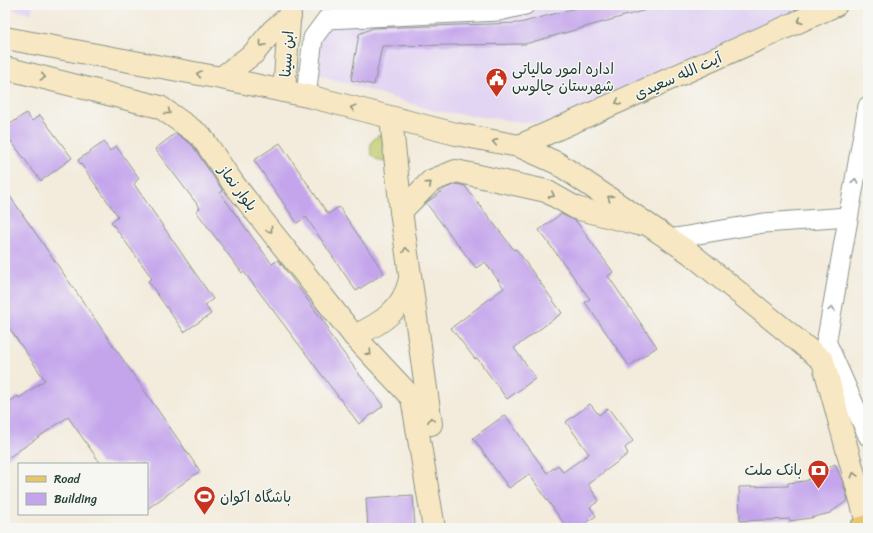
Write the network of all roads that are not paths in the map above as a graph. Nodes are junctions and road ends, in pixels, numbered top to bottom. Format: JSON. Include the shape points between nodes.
{"nodes":[{"id":1,"x":525,"y":5,"type":"edge"},
{"id":2,"x":836,"y":5,"type":"edge"},
{"id":3,"x":290,"y":11,"type":"edge"},
{"id":4,"x":5,"y":38,"type":"edge"},
{"id":5,"x":5,"y":68,"type":"edge"},
{"id":6,"x":221,"y":78,"type":"junction"},
{"id":7,"x":284,"y":91,"type":"junction"},
{"id":8,"x":306,"y":96,"type":"junction"},
{"id":9,"x":868,"y":106,"type":"edge"},
{"id":10,"x":391,"y":118,"type":"junction"},
{"id":11,"x":519,"y":146,"type":"junction"},
{"id":12,"x":401,"y":211,"type":"junction"},
{"id":13,"x":848,"y":217,"type":"junction"},
{"id":14,"x":662,"y":234,"type":"junction"},
{"id":15,"x":410,"y":278,"type":"junction"},
{"id":16,"x":354,"y":336,"type":"junction"},
{"id":17,"x":824,"y":351,"type":"junction"},
{"id":18,"x":868,"y":436,"type":"edge"},
{"id":19,"x":868,"y":526,"type":"edge"},
{"id":20,"x":434,"y":528,"type":"edge"},
{"id":21,"x":444,"y":528,"type":"edge"},
{"id":22,"x":861,"y":528,"type":"edge"}],
"edges":[{"from":1,"to":8,"type":"street","via":[[499,11],[327,19],[313,38]]},
{"from":2,"to":11,"type":"main road","name":"آیت الله سعیدی","one_way":true},
{"from":3,"to":6,"type":"main road","one_way":true,"via":[[254,53]]},
{"from":3,"to":7,"type":"main road","name":"ابن سینا"},
{"from":6,"to":4,"type":"main road","one_way":true},
{"from":5,"to":16,"type":"main road","name":"بلوار نماز","one_way":true,"via":[[160,107],[201,136],[233,183]]},
{"from":6,"to":7,"type":"main road"},
{"from":7,"to":8,"type":"main road"},
{"from":10,"to":8,"type":"main road","one_way":true},
{"from":13,"to":9,"type":"street","one_way":true},
{"from":11,"to":10,"type":"main road","one_way":true},
{"from":10,"to":12,"type":"main road"},
{"from":14,"to":11,"type":"main road","one_way":true,"via":[[557,163]]},
{"from":12,"to":14,"type":"main road","one_way":true,"via":[[431,181],[456,171],[546,191],[576,208]]},
{"from":15,"to":12,"type":"main road","one_way":true},
{"from":13,"to":14,"type":"street"},
{"from":17,"to":13,"type":"street","one_way":true},
{"from":14,"to":17,"type":"main road"},
{"from":15,"to":16,"type":"main road","via":[[404,299],[390,315]]},
{"from":21,"to":15,"type":"main road","one_way":true},
{"from":16,"to":20,"type":"main road","name":"بلوار نماز","one_way":true,"via":[[412,398]]},
{"from":17,"to":18,"type":"street"},
{"from":19,"to":17,"type":"main road","one_way":true},
{"from":19,"to":22,"type":"main road"}]}
